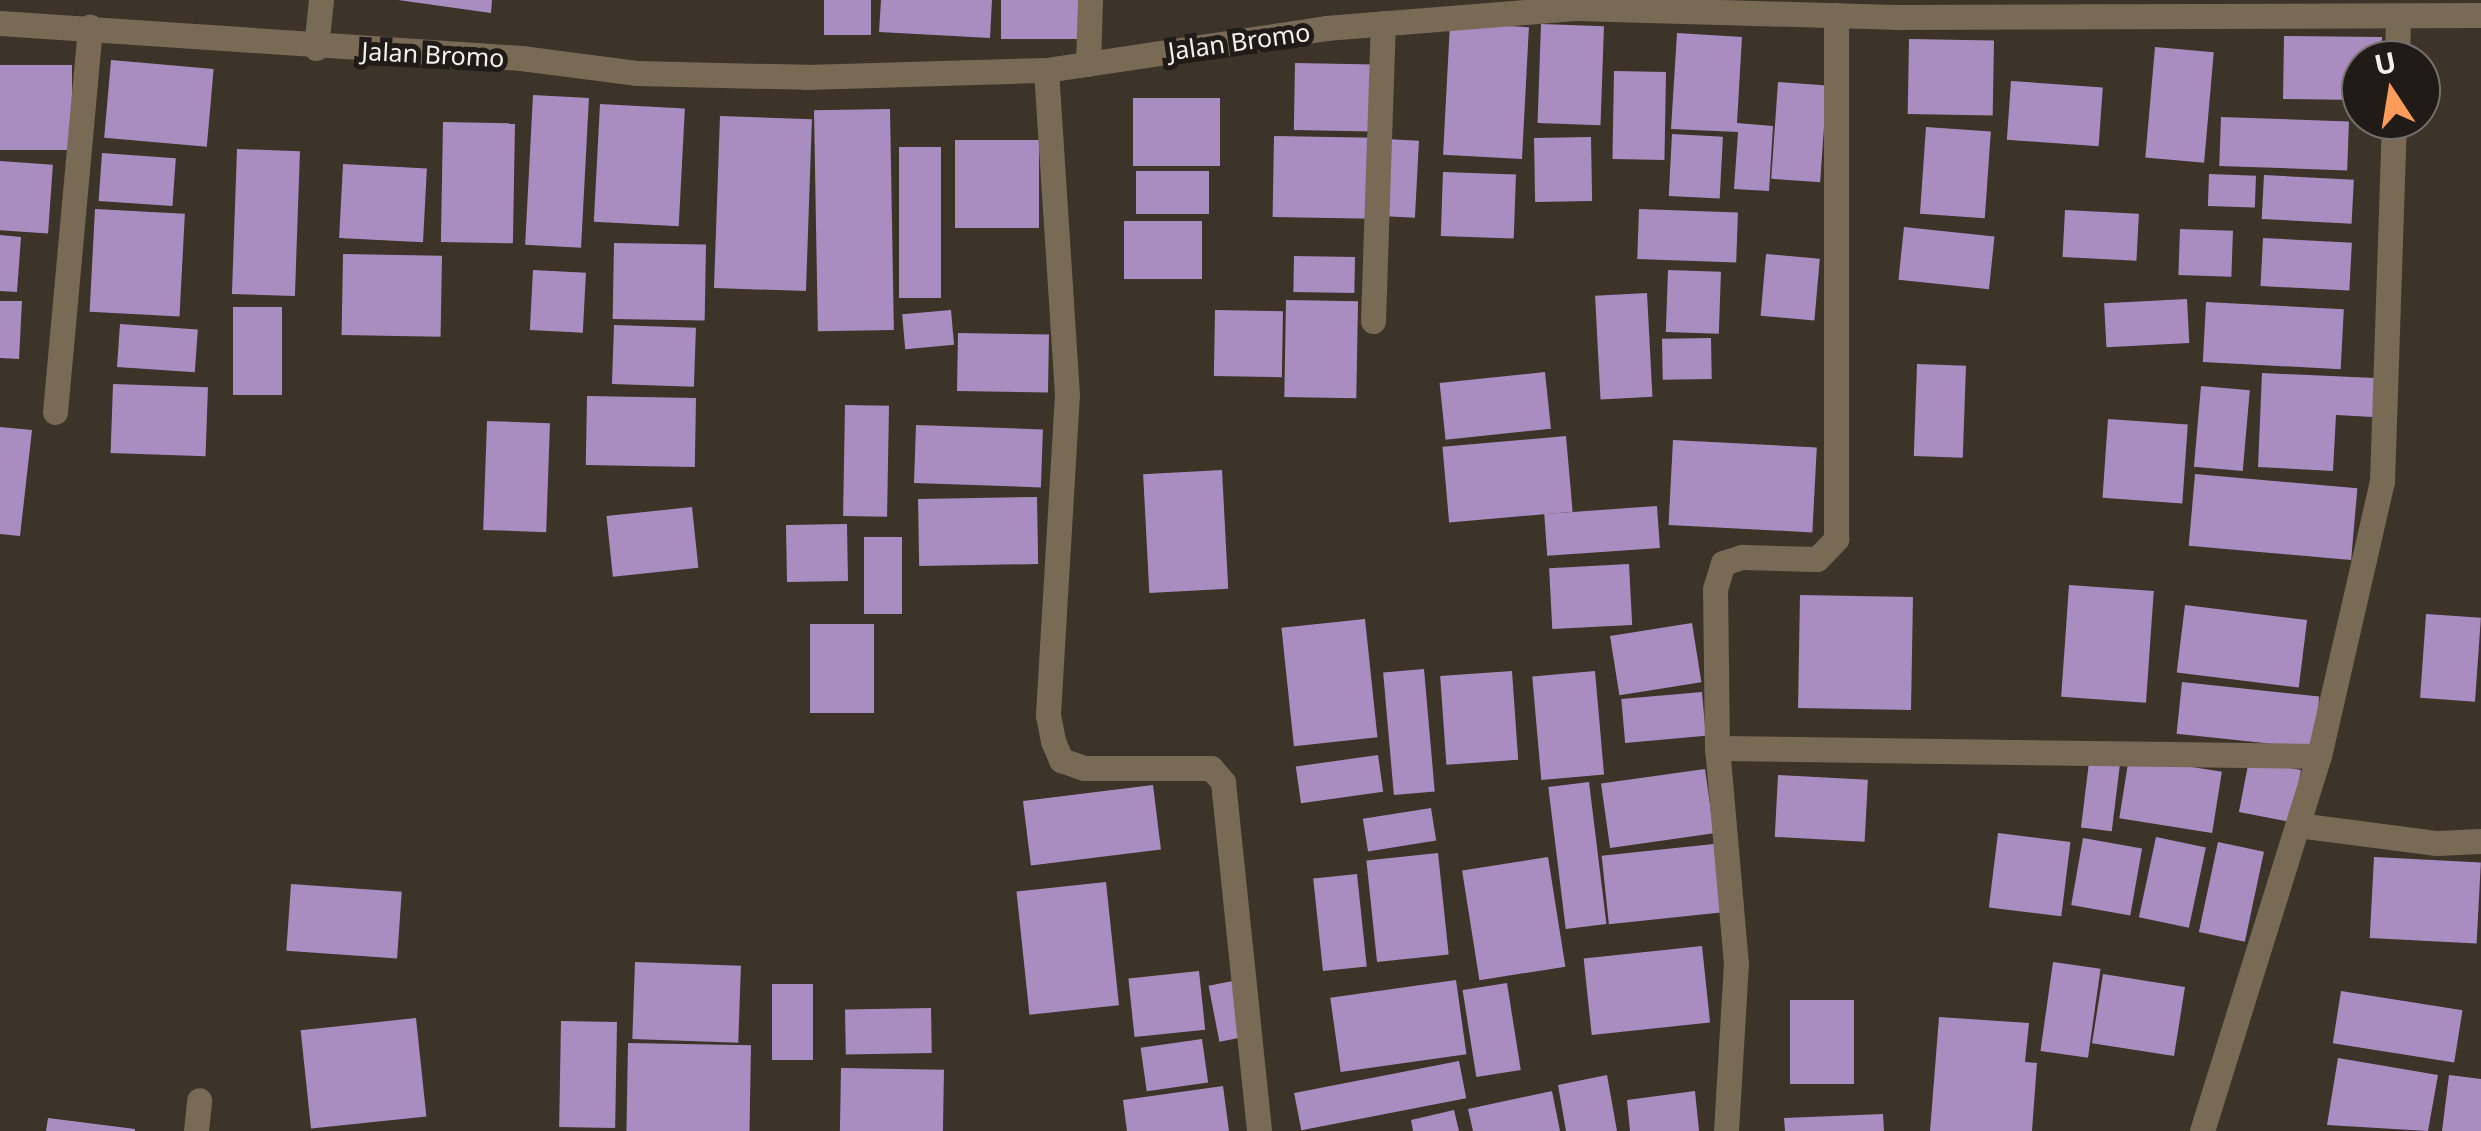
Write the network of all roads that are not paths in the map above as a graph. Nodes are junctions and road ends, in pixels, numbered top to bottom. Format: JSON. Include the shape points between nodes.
{"nodes":[{"id":1,"x":321,"y":0,"type":"edge"},
{"id":2,"x":1090,"y":0,"type":"edge"},
{"id":3,"x":1647,"y":5,"type":"edge"},
{"id":4,"x":1871,"y":8,"type":"edge"},
{"id":5,"x":1420,"y":10,"type":"edge"},
{"id":6,"x":1836,"y":16,"type":"junction"},
{"id":7,"x":2481,"y":16,"type":"edge"},
{"id":8,"x":2398,"y":19,"type":"junction"},
{"id":9,"x":0,"y":23,"type":"edge"},
{"id":10,"x":1382,"y":24,"type":"junction"},
{"id":11,"x":90,"y":27,"type":"junction"},
{"id":12,"x":2397,"y":40,"type":"edge"},
{"id":13,"x":316,"y":48,"type":"junction"},
{"id":14,"x":1088,"y":64,"type":"junction"},
{"id":15,"x":1046,"y":70,"type":"junction"},
{"id":16,"x":2393,"y":140,"type":"edge"},
{"id":17,"x":1373,"y":321,"type":"dead end"},
{"id":18,"x":55,"y":412,"type":"dead end"},
{"id":19,"x":1717,"y":748,"type":"junction"},
{"id":20,"x":2320,"y":756,"type":"junction"},
{"id":21,"x":2298,"y":825,"type":"junction"},
{"id":22,"x":2481,"y":841,"type":"edge"},
{"id":23,"x":199,"y":1100,"type":"dead end"},
{"id":24,"x":196,"y":1131,"type":"edge"},
{"id":25,"x":1259,"y":1131,"type":"edge"},
{"id":26,"x":1726,"y":1131,"type":"edge"},
{"id":27,"x":2202,"y":1131,"type":"edge"}],
"edges":[{"from":1,"to":13,"type":"street"},
{"from":2,"to":14,"type":"street"},
{"from":3,"to":5,"type":"street","name":"Jalan Bromo"},
{"from":3,"to":6,"type":"street","name":"Jalan Bromo"},
{"from":4,"to":6,"type":"street","name":"Jalan Bromo"},
{"from":4,"to":8,"type":"street","name":"Jalan Bromo"},
{"from":5,"to":10,"type":"street","name":"Jalan Bromo"},
{"from":6,"to":19,"type":"street","via":[[1836,540],[1816,559],[1742,557],[1723,563],[1714,588]]},
{"from":7,"to":8,"type":"street","name":"Jalan Bromo"},
{"from":8,"to":12,"type":"street"},
{"from":9,"to":11,"type":"street","name":"Jalan Bromo"},
{"from":10,"to":14,"type":"street","name":"Jalan Bromo"},
{"from":10,"to":17,"type":"street"},
{"from":11,"to":13,"type":"street","name":"Jalan Bromo"},
{"from":11,"to":18,"type":"street"},
{"from":13,"to":15,"type":"street","name":"Jalan Bromo","via":[[521,58],[636,73],[806,77]]},
{"from":14,"to":15,"type":"street","name":"Jalan Bromo"},
{"from":15,"to":25,"type":"street","via":[[1067,394],[1048,715],[1053,742],[1061,760],[1084,768],[1210,768],[1223,782]]},
{"from":16,"to":20,"type":"street","via":[[2382,482]]},
{"from":19,"to":20,"type":"street"},
{"from":19,"to":26,"type":"street","via":[[1736,964]]},
{"from":20,"to":21,"type":"street"},
{"from":21,"to":22,"type":"street","via":[[2438,843]]},
{"from":21,"to":27,"type":"street"},
{"from":23,"to":24,"type":"street"}]}
